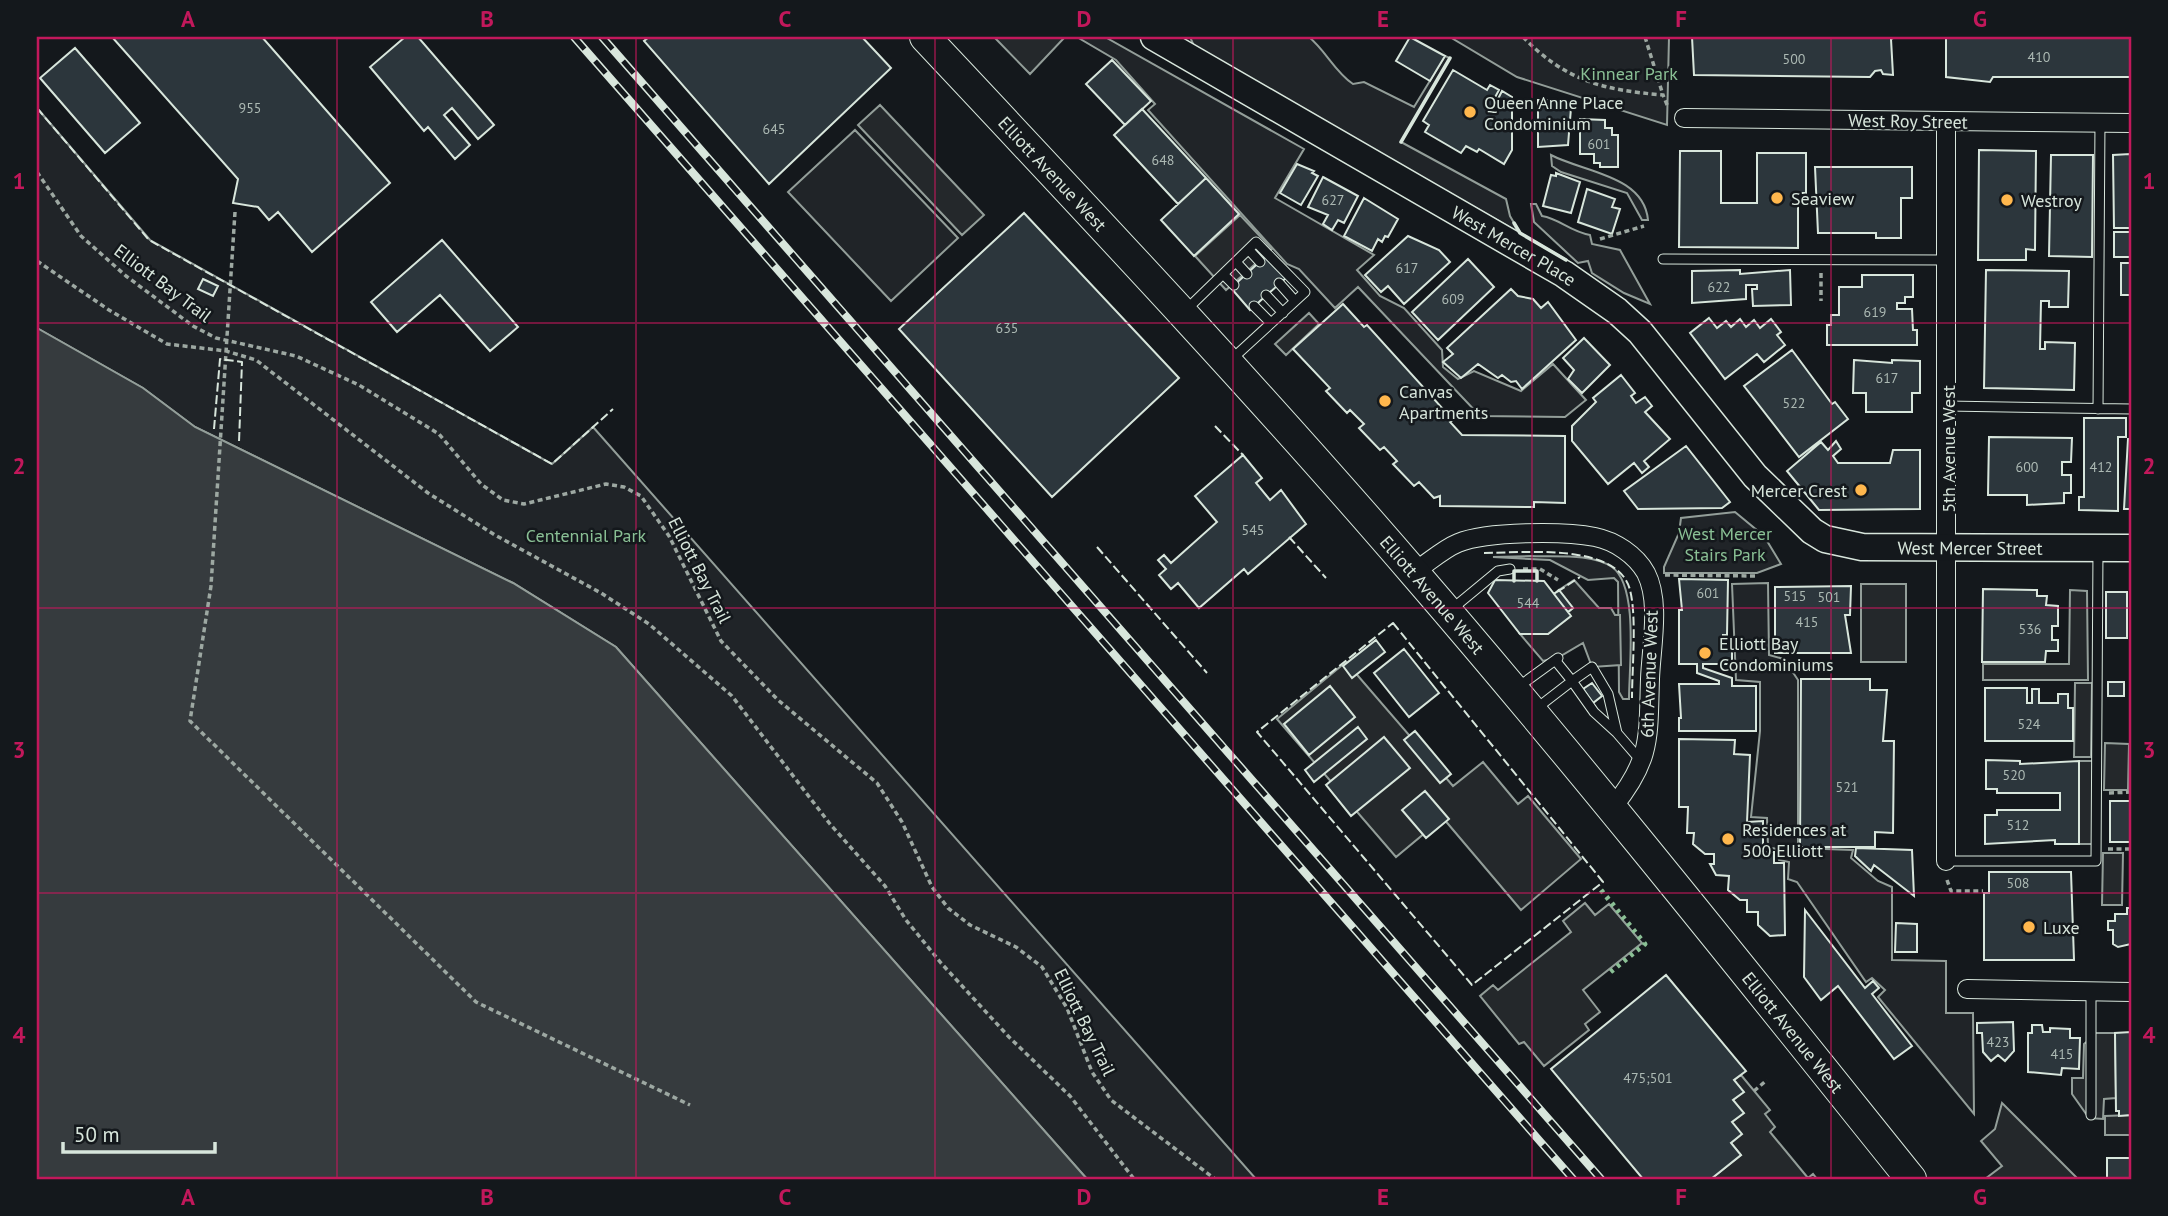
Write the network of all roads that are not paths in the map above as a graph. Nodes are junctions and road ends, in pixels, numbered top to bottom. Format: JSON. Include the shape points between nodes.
{"nodes":[{"id":1,"x":925,"y":37,"type":"edge"},
{"id":2,"x":1154,"y":37,"type":"edge"},
{"id":3,"x":1684,"y":118,"type":"road end"},
{"id":4,"x":1946,"y":121,"type":"junction"},
{"id":5,"x":2100,"y":122,"type":"junction"},
{"id":6,"x":2131,"y":123,"type":"edge"},
{"id":7,"x":1248,"y":250,"type":"junction"},
{"id":8,"x":1663,"y":259,"type":"dead end"},
{"id":9,"x":1947,"y":261,"type":"junction"},
{"id":10,"x":1236,"y":262,"type":"junction"},
{"id":11,"x":1260,"y":262,"type":"dead end"},
{"id":12,"x":1223,"y":274,"type":"junction"},
{"id":13,"x":1247,"y":274,"type":"dead end"},
{"id":14,"x":1279,"y":283,"type":"dead end"},
{"id":15,"x":1234,"y":285,"type":"dead end"},
{"id":16,"x":1266,"y":295,"type":"dead end"},
{"id":17,"x":1295,"y":301,"type":"junction"},
{"id":18,"x":1254,"y":306,"type":"dead end"},
{"id":19,"x":1283,"y":313,"type":"junction"},
{"id":20,"x":1182,"y":314,"type":"junction"},
{"id":21,"x":1271,"y":323,"type":"junction"},
{"id":22,"x":1228,"y":363,"type":"junction"},
{"id":23,"x":1947,"y":406,"type":"junction"},
{"id":24,"x":2098,"y":409,"type":"junction"},
{"id":25,"x":2131,"y":409,"type":"edge"},
{"id":26,"x":1812,"y":531,"type":"joint"},
{"id":27,"x":1948,"y":546,"type":"junction"},
{"id":28,"x":2098,"y":548,"type":"junction"},
{"id":29,"x":2131,"y":548,"type":"edge"},
{"id":30,"x":1510,"y":569,"type":"road end"},
{"id":31,"x":1414,"y":572,"type":"junction"},
{"id":32,"x":1448,"y":612,"type":"junction"},
{"id":33,"x":1572,"y":681,"type":"junction"},
{"id":34,"x":1523,"y":701,"type":"junction"},
{"id":35,"x":1618,"y":733,"type":"junction"},
{"id":36,"x":1643,"y":763,"type":"junction"},
{"id":37,"x":1613,"y":807,"type":"junction"},
{"id":38,"x":1946,"y":867,"type":"joint"},
{"id":39,"x":1967,"y":989,"type":"dead end"},
{"id":40,"x":2091,"y":991,"type":"junction"},
{"id":41,"x":2131,"y":992,"type":"edge"},
{"id":42,"x":2091,"y":1115,"type":"dead end"},
{"id":43,"x":1911,"y":1179,"type":"edge"}],
"edges":[{"from":1,"to":20,"type":"main road","name":"Elliott Avenue West"},
{"from":2,"to":26,"type":"main road","name":"West Mercer Place","via":[[1564,274],[1617,311],[1651,345],[1755,475]]},
{"from":3,"to":4,"type":"street","name":"West Roy Street"},
{"from":4,"to":5,"type":"street","name":"West Roy Street"},
{"from":4,"to":9,"type":"street","name":"5th Avenue West"},
{"from":5,"to":6,"type":"street","name":"West Roy Street"},
{"from":5,"to":24,"type":"lane"},
{"from":7,"to":10,"type":"lane"},
{"from":7,"to":11,"type":"lane"},
{"from":7,"to":17,"type":"lane","via":[[1256,242],[1305,292]]},
{"from":8,"to":9,"type":"lane"},
{"from":9,"to":23,"type":"street","name":"5th Avenue West"},
{"from":10,"to":12,"type":"lane"},
{"from":10,"to":13,"type":"lane"},
{"from":12,"to":15,"type":"lane"},
{"from":12,"to":20,"type":"lane"},
{"from":14,"to":17,"type":"lane"},
{"from":16,"to":19,"type":"lane"},
{"from":17,"to":19,"type":"lane"},
{"from":18,"to":21,"type":"lane"},
{"from":19,"to":21,"type":"lane"},
{"from":20,"to":22,"type":"main road","name":"Elliott Avenue West"},
{"from":21,"to":22,"type":"lane"},
{"from":22,"to":31,"type":"main road","name":"Elliott Avenue West"},
{"from":23,"to":24,"type":"lane"},
{"from":23,"to":27,"type":"street","name":"5th Avenue West"},
{"from":24,"to":25,"type":"lane"},
{"from":26,"to":27,"type":"main road","name":"West Mercer Street","via":[[1854,546]]},
{"from":27,"to":28,"type":"main road","name":"West Mercer Street"},
{"from":27,"to":38,"type":"street","name":"5th Avenue West"},
{"from":28,"to":29,"type":"main road","name":"West Mercer Street"},
{"from":28,"to":38,"type":"lane","via":[[2096,861]]},
{"from":30,"to":32,"type":"lane","via":[[1498,571]]},
{"from":31,"to":32,"type":"main road","name":"Elliott Avenue West"},
{"from":31,"to":36,"type":"street","name":"6th Avenue West","via":[[1457,543],[1483,537],[1597,537],[1619,546],[1652,574],[1648,732]]},
{"from":32,"to":34,"type":"main road","name":"Elliott Avenue West"},
{"from":33,"to":34,"type":"lane"},
{"from":33,"to":34,"type":"lane","via":[[1557,658]]},
{"from":33,"to":35,"type":"lane","via":[[1594,712]]},
{"from":33,"to":35,"type":"lane","via":[[1591,667],[1608,694]]},
{"from":34,"to":37,"type":"main road","name":"Elliott Avenue West"},
{"from":35,"to":36,"type":"lane"},
{"from":36,"to":37,"type":"street","name":"6th Avenue West"},
{"from":37,"to":43,"type":"main road","name":"Elliott Avenue West"},
{"from":39,"to":40,"type":"street"},
{"from":40,"to":41,"type":"street"},
{"from":40,"to":42,"type":"lane"}]}
